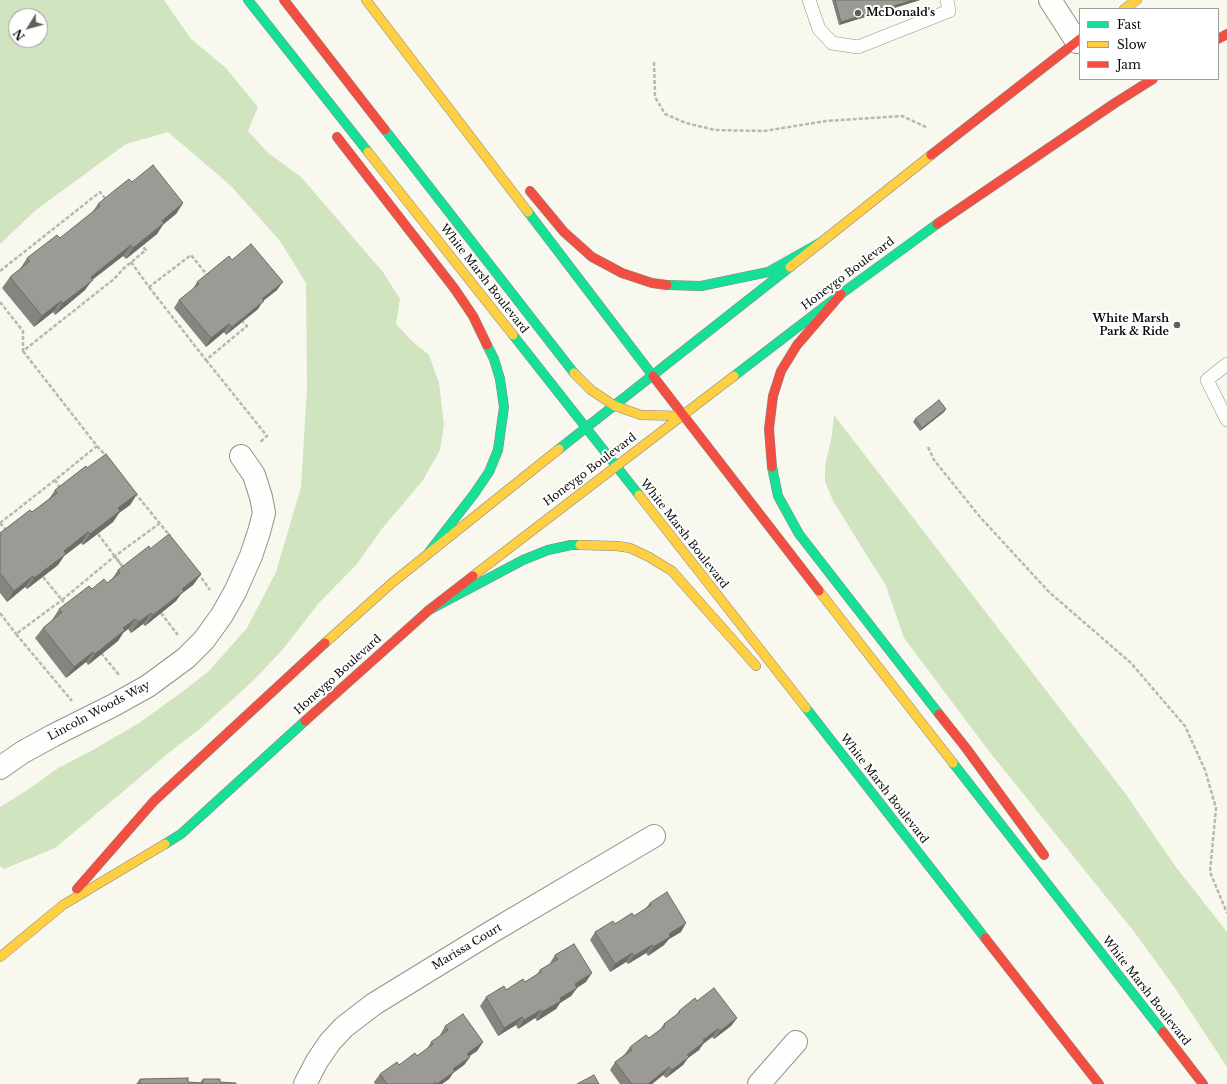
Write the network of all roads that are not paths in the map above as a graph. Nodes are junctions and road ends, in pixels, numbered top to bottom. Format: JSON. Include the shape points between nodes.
{"nodes":[{"id":1,"x":241,"y":0,"type":"edge"},
{"id":2,"x":248,"y":0,"type":"edge"},
{"id":3,"x":284,"y":0,"type":"edge"},
{"id":4,"x":809,"y":0,"type":"edge"},
{"id":5,"x":947,"y":0,"type":"edge"},
{"id":6,"x":1050,"y":0,"type":"edge"},
{"id":7,"x":1138,"y":0,"type":"edge"},
{"id":8,"x":367,"y":2,"type":"edge"},
{"id":9,"x":1126,"y":8,"type":"edge"},
{"id":10,"x":251,"y":18,"type":"dead end"},
{"id":11,"x":1078,"y":41,"type":"edge"},
{"id":12,"x":1151,"y":80,"type":"edge"},
{"id":13,"x":455,"y":101,"type":"dead end"},
{"id":14,"x":331,"y":129,"type":"dead end"},
{"id":15,"x":524,"y":183,"type":"dead end"},
{"id":16,"x":823,"y":241,"type":"junction"},
{"id":17,"x":841,"y":294,"type":"junction"},
{"id":18,"x":1227,"y":364,"type":"edge"},
{"id":19,"x":653,"y":376,"type":"junction"},
{"id":20,"x":615,"y":406,"type":"junction"},
{"id":21,"x":683,"y":416,"type":"junction"},
{"id":22,"x":1227,"y":420,"type":"edge"},
{"id":23,"x":586,"y":428,"type":"junction"},
{"id":24,"x":242,"y":456,"type":"road end"},
{"id":25,"x":616,"y":466,"type":"junction"},
{"id":26,"x":429,"y":552,"type":"junction"},
{"id":27,"x":429,"y":610,"type":"junction"},
{"id":28,"x":760,"y":671,"type":"dead end"},
{"id":29,"x":806,"y":723,"type":"dead end"},
{"id":30,"x":0,"y":768,"type":"edge"},
{"id":31,"x":654,"y":836,"type":"dead end"},
{"id":32,"x":910,"y":841,"type":"junction"},
{"id":33,"x":1050,"y":864,"type":"dead end"},
{"id":34,"x":63,"y":905,"type":"junction"},
{"id":35,"x":0,"y":957,"type":"edge"},
{"id":36,"x":1123,"y":967,"type":"dead end"},
{"id":37,"x":1151,"y":1017,"type":"junction"},
{"id":38,"x":796,"y":1042,"type":"dead end"},
{"id":39,"x":305,"y":1084,"type":"edge"},
{"id":40,"x":759,"y":1084,"type":"edge"},
{"id":41,"x":1099,"y":1084,"type":"edge"},
{"id":42,"x":1203,"y":1084,"type":"edge"}],
"edges":[{"from":1,"to":10,"type":"main road"},
{"from":2,"to":23,"type":"main road","name":"White Marsh Boulevard"},
{"from":3,"to":20,"type":"main road","via":[[561,357],[591,390]]},
{"from":4,"to":5,"type":"lane","via":[[818,29],[832,43],[858,47],[949,11]]},
{"from":6,"to":11,"type":"street"},
{"from":7,"to":9,"type":"main road"},
{"from":8,"to":13,"type":"main road"},
{"from":8,"to":19,"type":"main road","name":"White Marsh Boulevard"},
{"from":11,"to":16,"type":"main road","name":"Honeygo Boulevard"},
{"from":12,"to":17,"type":"main road","name":"Honeygo Boulevard","via":[[945,218]]},
{"from":14,"to":26,"type":"main road","via":[[454,288],[486,342],[500,379],[504,407],[498,450],[489,472]]},
{"from":15,"to":16,"type":"main road","via":[[564,232],[592,256],[622,273],[652,283],[702,286],[768,272]]},
{"from":16,"to":19,"type":"main road","name":"Honeygo Boulevard"},
{"from":17,"to":21,"type":"main road","name":"Honeygo Boulevard"},
{"from":17,"to":33,"type":"main road","via":[[797,345],[781,371],[773,396],[769,428],[772,472],[778,496],[799,534],[966,748]]},
{"from":18,"to":22,"type":"lane","via":[[1207,380]]},
{"from":19,"to":20,"type":"main road","name":"Honeygo Boulevard"},
{"from":19,"to":21,"type":"main road","name":"White Marsh Boulevard"},
{"from":20,"to":21,"type":"main road","via":[[641,415]]},
{"from":20,"to":23,"type":"main road","name":"Honeygo Boulevard"},
{"from":21,"to":25,"type":"main road","name":"Honeygo Boulevard"},
{"from":21,"to":37,"type":"main road","name":"White Marsh Boulevard"},
{"from":23,"to":25,"type":"main road","name":"White Marsh Boulevard"},
{"from":23,"to":26,"type":"main road","name":"Honeygo Boulevard"},
{"from":24,"to":30,"type":"street","name":"Lincoln Woods Way","via":[[254,475],[264,513],[252,556],[235,592],[204,640],[186,658],[148,686],[23,752]]},
{"from":25,"to":27,"type":"main road","name":"Honeygo Boulevard"},
{"from":25,"to":32,"type":"main road","name":"White Marsh Boulevard"},
{"from":26,"to":34,"type":"main road","name":"Honeygo Boulevard","via":[[350,620],[154,802]]},
{"from":27,"to":28,"type":"main road","via":[[523,560],[548,550],[571,545],[630,548],[672,571]]},
{"from":27,"to":34,"type":"main road","name":"Honeygo Boulevard","via":[[181,834]]},
{"from":29,"to":32,"type":"main road"},
{"from":31,"to":39,"type":"street","name":"Marissa Court","via":[[374,1004],[344,1027],[330,1042]]},
{"from":32,"to":41,"type":"main road","name":"White Marsh Boulevard"},
{"from":34,"to":35,"type":"main road","name":"Honeygo Boulevard"},
{"from":36,"to":37,"type":"main road"},
{"from":37,"to":42,"type":"main road","name":"White Marsh Boulevard"},
{"from":38,"to":40,"type":"street"}]}
